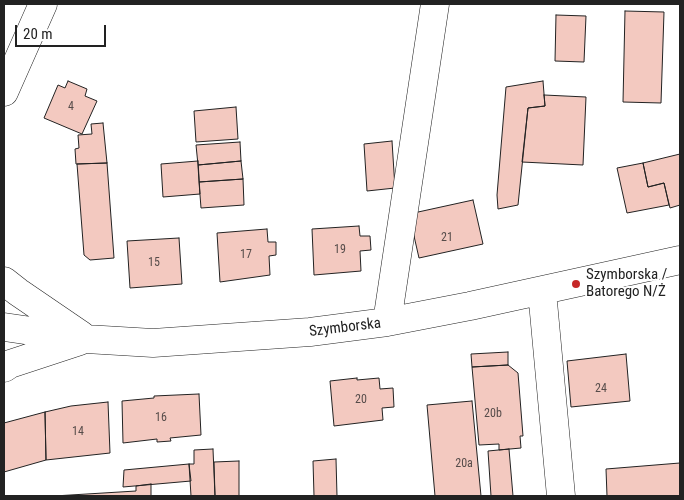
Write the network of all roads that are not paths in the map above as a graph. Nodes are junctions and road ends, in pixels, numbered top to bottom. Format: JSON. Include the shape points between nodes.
{"nodes":[{"id":1,"x":43,"y":4,"type":"edge"},
{"id":2,"x":434,"y":4,"type":"edge"},
{"id":3,"x":4,"y":92,"type":"edge"},
{"id":4,"x":680,"y":260,"type":"edge"},
{"id":5,"x":4,"y":280,"type":"edge"},
{"id":6,"x":542,"y":291,"type":"junction"},
{"id":7,"x":387,"y":322,"type":"junction"},
{"id":8,"x":4,"y":327,"type":"edge"},
{"id":9,"x":86,"y":339,"type":"junction"},
{"id":10,"x":4,"y":368,"type":"edge"},
{"id":11,"x":561,"y":496,"type":"edge"}],
"edges":[{"from":1,"to":3,"type":"street"},
{"from":2,"to":7,"type":"street"},
{"from":4,"to":6,"type":"street","name":"Szymborska"},
{"from":5,"to":9,"type":"street"},
{"from":6,"to":7,"type":"street","name":"Szymborska"},
{"from":6,"to":11,"type":"street"},
{"from":7,"to":9,"type":"street","name":"Szymborska","via":[[310,332],[153,343]]},
{"from":8,"to":9,"type":"street","name":"Szymborska"},
{"from":9,"to":10,"type":"street"}]}
